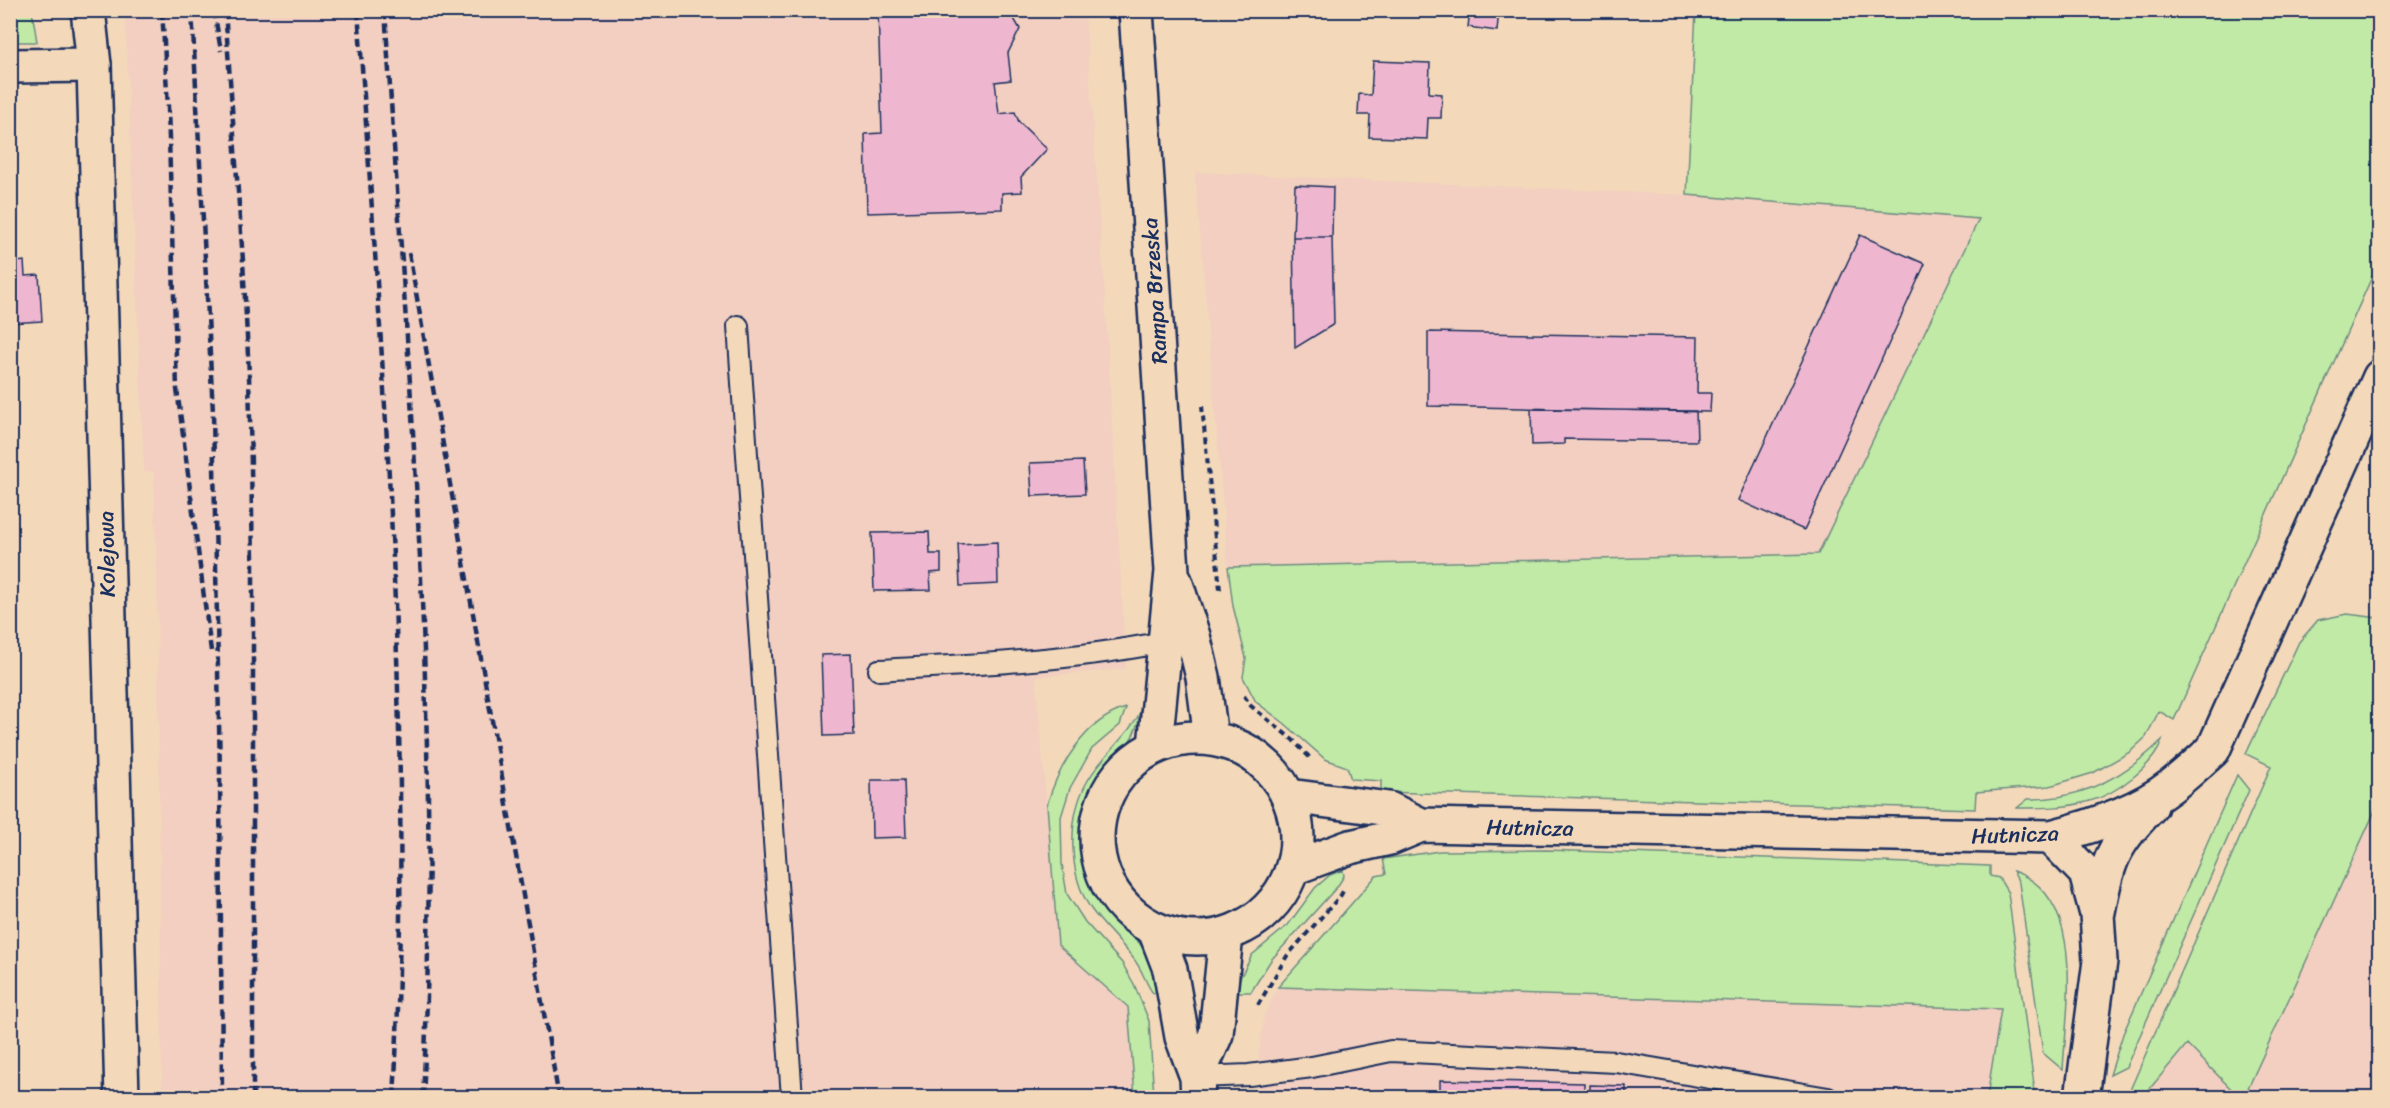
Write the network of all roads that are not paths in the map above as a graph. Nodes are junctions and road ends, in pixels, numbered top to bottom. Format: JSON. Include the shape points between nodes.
{"nodes":[{"id":1,"x":88,"y":10,"type":"edge"},
{"id":2,"x":1136,"y":10,"type":"edge"},
{"id":3,"x":94,"y":64,"type":"junction"},
{"id":4,"x":10,"y":66,"type":"edge"},
{"id":5,"x":738,"y":326,"type":"dead end"},
{"id":6,"x":2377,"y":390,"type":"edge"},
{"id":7,"x":1179,"y":639,"type":"junction"},
{"id":8,"x":879,"y":670,"type":"dead end"},
{"id":9,"x":1211,"y":738,"type":"junction"},
{"id":10,"x":1155,"y":746,"type":"junction"},
{"id":11,"x":2169,"y":788,"type":"junction"},
{"id":12,"x":1289,"y":796,"type":"junction"},
{"id":13,"x":1421,"y":825,"type":"junction"},
{"id":14,"x":2051,"y":837,"type":"junction"},
{"id":15,"x":1293,"y":868,"type":"junction"},
{"id":16,"x":2097,"y":914,"type":"junction"},
{"id":17,"x":1155,"y":930,"type":"junction"},
{"id":18,"x":1226,"y":935,"type":"junction"},
{"id":19,"x":1198,"y":1087,"type":"edge"},
{"id":20,"x":122,"y":1098,"type":"edge"},
{"id":21,"x":792,"y":1098,"type":"edge"},
{"id":22,"x":1828,"y":1098,"type":"edge"},
{"id":23,"x":2082,"y":1098,"type":"edge"}],
"edges":[{"from":1,"to":3,"type":"main road","name":"Kolejowa"},
{"from":2,"to":7,"type":"main road","name":"Rampa Brzeska"},
{"from":3,"to":4,"type":"main road"},
{"from":3,"to":20,"type":"main road","name":"Kolejowa"},
{"from":5,"to":21,"type":"lane"},
{"from":6,"to":11,"type":"main road","name":"Hutnicza","via":[[2213,750]]},
{"from":7,"to":8,"type":"lane","via":[[1136,649],[1024,662]]},
{"from":7,"to":9,"type":"main road","name":"Rampa Brzeska","via":[[1203,677]]},
{"from":7,"to":10,"type":"main road","name":"Rampa Brzeska"},
{"from":9,"to":10,"type":"main road","via":[[1182,738]]},
{"from":9,"to":12,"type":"main road","via":[[1257,757],[1276,775]]},
{"from":10,"to":17,"type":"main road","via":[[1128,764],[1108,790],[1098,821],[1098,854],[1108,885],[1128,911]]},
{"from":11,"to":14,"type":"main road","name":"Hutnicza","via":[[2088,828]]},
{"from":11,"to":16,"type":"main road","via":[[2129,828],[2114,850]]},
{"from":12,"to":13,"type":"main road","name":"Hutnicza","via":[[1389,809]]},
{"from":12,"to":15,"type":"main road","via":[[1297,836]]},
{"from":13,"to":14,"type":"main road","name":"Hutnicza"},
{"from":13,"to":15,"type":"main road","name":"Hutnicza"},
{"from":14,"to":16,"type":"main road","via":[[2086,873]]},
{"from":15,"to":18,"type":"main road","via":[[1278,898],[1255,920]]},
{"from":16,"to":23,"type":"main road","via":[[2100,961]]},
{"from":17,"to":18,"type":"main road","via":[[1202,939]]},
{"from":17,"to":19,"type":"main road","via":[[1170,969],[1182,1036]]},
{"from":18,"to":19,"type":"main road","via":[[1216,1034]]},
{"from":19,"to":22,"type":"lane","via":[[1391,1051],[1616,1062]]}]}
